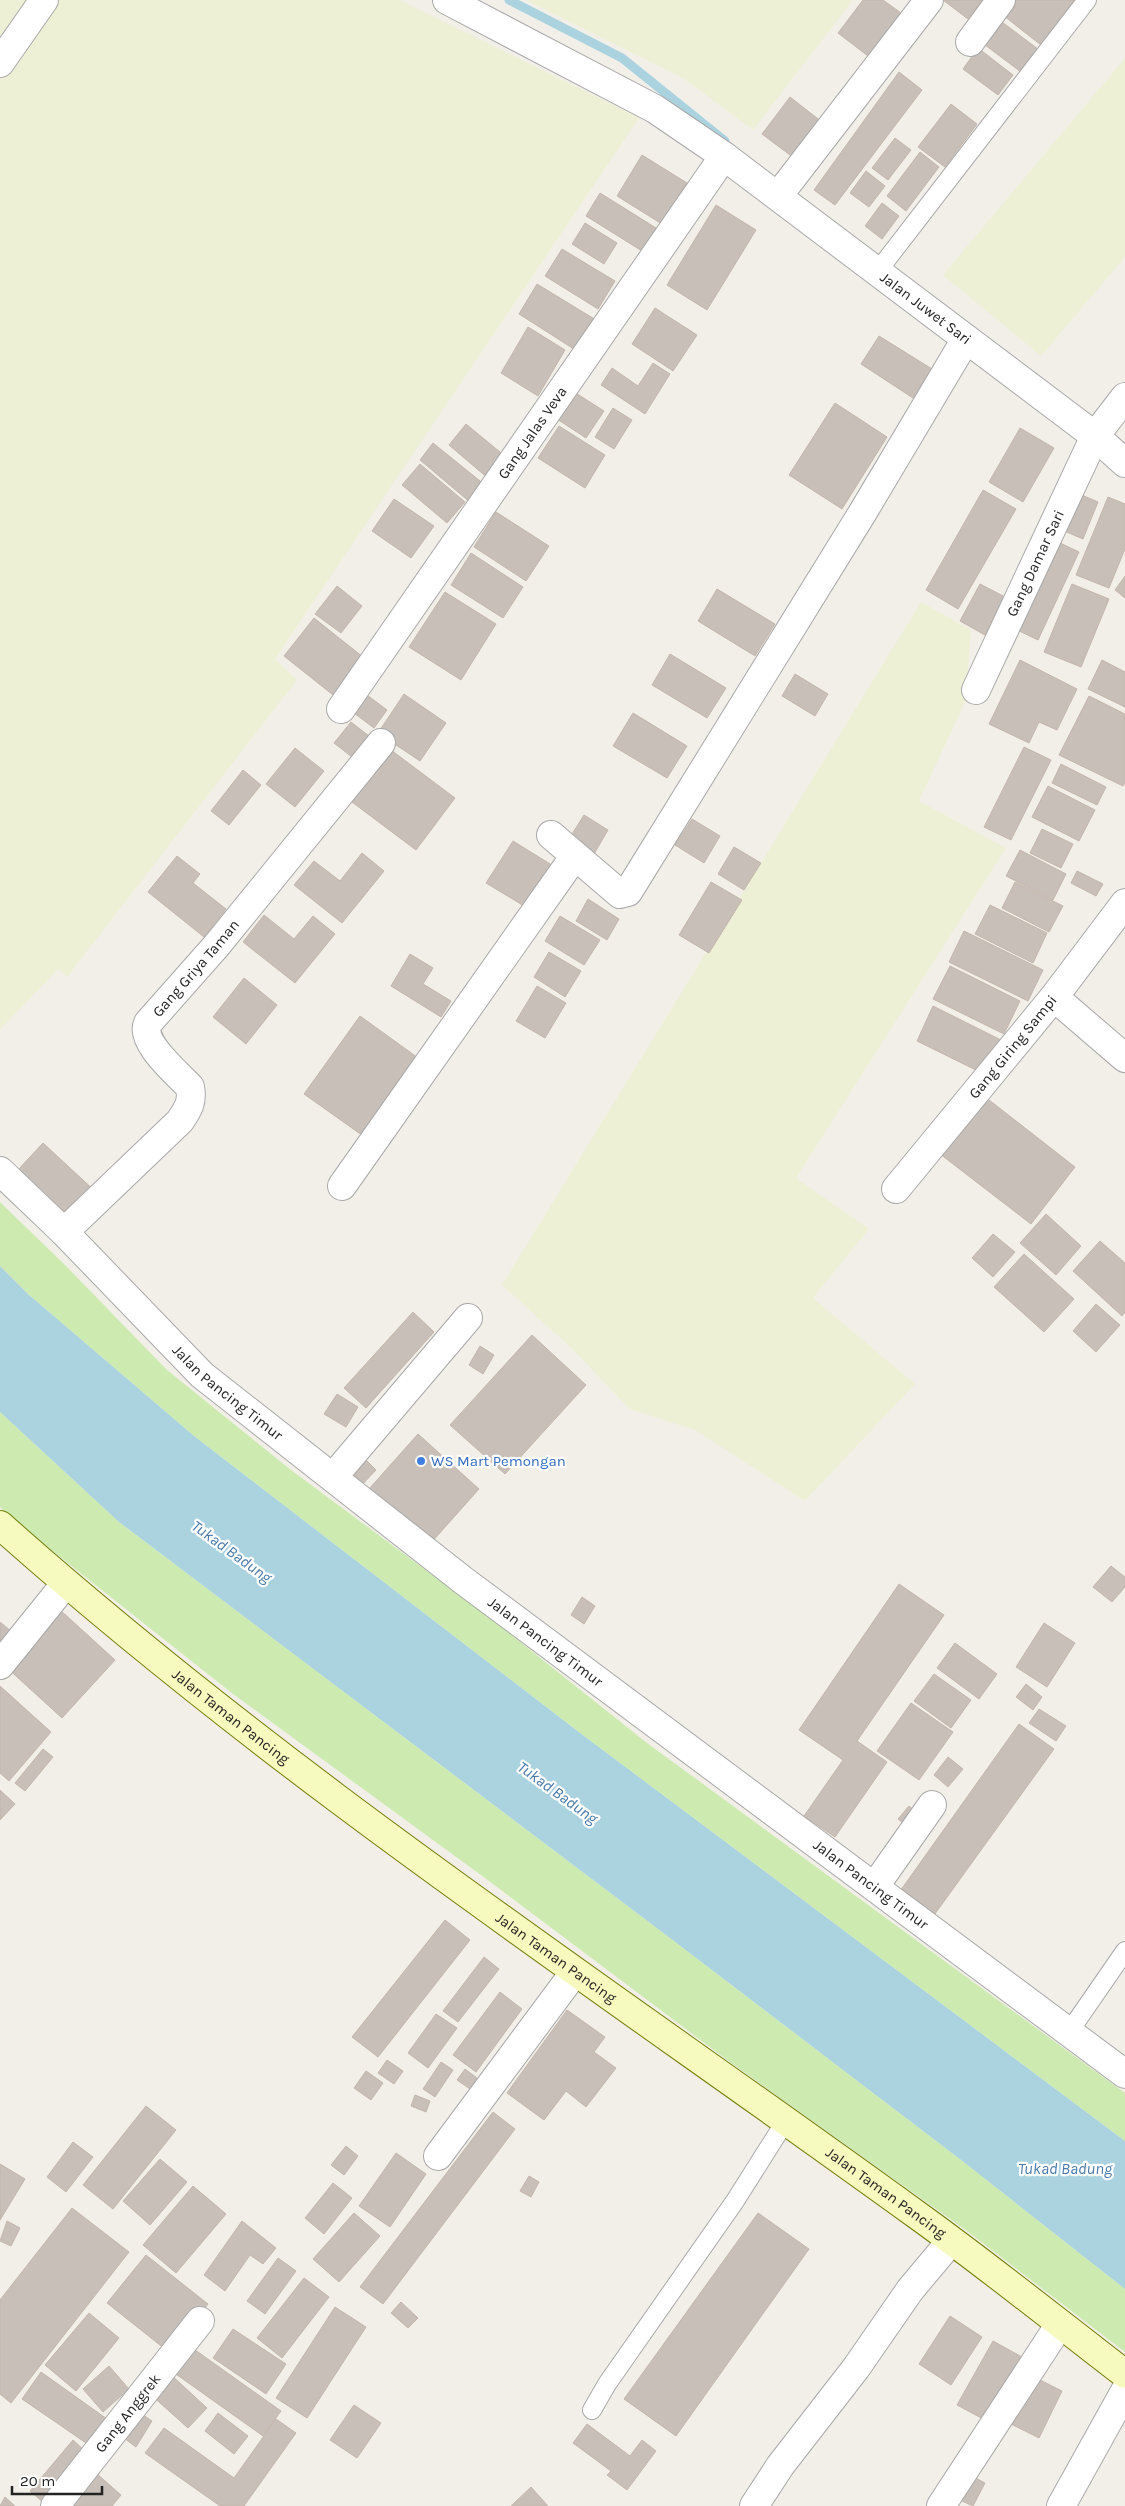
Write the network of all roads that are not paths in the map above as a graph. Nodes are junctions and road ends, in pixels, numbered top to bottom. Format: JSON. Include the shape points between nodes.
{"nodes":[{"id":1,"x":44,"y":0,"type":"edge"},
{"id":2,"x":447,"y":0,"type":"edge"},
{"id":3,"x":929,"y":0,"type":"edge"},
{"id":4,"x":1001,"y":0,"type":"edge"},
{"id":5,"x":1087,"y":0,"type":"edge"},
{"id":6,"x":970,"y":42,"type":"dead end"},
{"id":7,"x":0,"y":63,"type":"edge"},
{"id":8,"x":724,"y":156,"type":"junction"},
{"id":9,"x":783,"y":190,"type":"junction"},
{"id":10,"x":881,"y":267,"type":"junction"},
{"id":11,"x":966,"y":339,"type":"junction"},
{"id":12,"x":1125,"y":397,"type":"edge"},
{"id":13,"x":1101,"y":429,"type":"junction"},
{"id":14,"x":1125,"y":463,"type":"edge"},
{"id":15,"x":976,"y":690,"type":"dead end"},
{"id":16,"x":340,"y":709,"type":"dead end"},
{"id":17,"x":381,"y":743,"type":"dead end"},
{"id":18,"x":550,"y":835,"type":"dead end"},
{"id":19,"x":574,"y":857,"type":"junction"},
{"id":20,"x":1125,"y":903,"type":"edge"},
{"id":21,"x":1054,"y":997,"type":"junction"},
{"id":22,"x":1125,"y":1058,"type":"edge"},
{"id":23,"x":0,"y":1171,"type":"edge"},
{"id":24,"x":342,"y":1186,"type":"dead end"},
{"id":25,"x":896,"y":1189,"type":"dead end"},
{"id":26,"x":64,"y":1232,"type":"junction"},
{"id":27,"x":468,"y":1318,"type":"dead end"},
{"id":28,"x":333,"y":1478,"type":"junction"},
{"id":29,"x":1,"y":1527,"type":"edge"},
{"id":30,"x":66,"y":1583,"type":"junction"},
{"id":31,"x":0,"y":1665,"type":"edge"},
{"id":32,"x":932,"y":1805,"type":"dead end"},
{"id":33,"x":875,"y":1886,"type":"junction"},
{"id":34,"x":1125,"y":1951,"type":"edge"},
{"id":35,"x":574,"y":1973,"type":"junction"},
{"id":36,"x":1069,"y":2032,"type":"junction"},
{"id":37,"x":1125,"y":2074,"type":"edge"},
{"id":38,"x":785,"y":2122,"type":"junction"},
{"id":39,"x":438,"y":2156,"type":"dead end"},
{"id":40,"x":950,"y":2241,"type":"junction"},
{"id":41,"x":200,"y":2321,"type":"dead end"},
{"id":42,"x":1060,"y":2324,"type":"junction"},
{"id":43,"x":1125,"y":2374,"type":"edge"},
{"id":44,"x":1125,"y":2391,"type":"edge"},
{"id":45,"x":592,"y":2410,"type":"dead end"},
{"id":46,"x":55,"y":2506,"type":"edge"},
{"id":47,"x":754,"y":2506,"type":"edge"},
{"id":48,"x":941,"y":2506,"type":"edge"},
{"id":49,"x":1061,"y":2506,"type":"edge"}],
"edges":[{"from":1,"to":7,"type":"street"},
{"from":2,"to":8,"type":"street","name":"Jalan Juwet Sari","via":[[655,109]]},
{"from":3,"to":9,"type":"street"},
{"from":4,"to":6,"type":"street"},
{"from":5,"to":10,"type":"lane"},
{"from":8,"to":9,"type":"street","name":"Jalan Juwet Sari"},
{"from":8,"to":16,"type":"street","name":"Gang Jalas Veva"},
{"from":9,"to":10,"type":"street","name":"Jalan Juwet Sari"},
{"from":10,"to":11,"type":"street","name":"Jalan Juwet Sari"},
{"from":11,"to":13,"type":"street","name":"Jalan Juwet Sari"},
{"from":11,"to":19,"type":"street","via":[[628,892],[620,894]]},
{"from":12,"to":13,"type":"street","name":"Gang Damar Sari"},
{"from":13,"to":14,"type":"street","name":"Jalan Juwet Sari"},
{"from":13,"to":15,"type":"street","name":"Gang Damar Sari"},
{"from":17,"to":26,"type":"street","name":"Gang Griya Taman","via":[[217,945],[148,1023],[146,1033],[150,1043],[190,1087],[190,1106],[180,1121]]},
{"from":18,"to":19,"type":"street"},
{"from":19,"to":24,"type":"street"},
{"from":20,"to":21,"type":"street","name":"Gang Giring Sampi"},
{"from":21,"to":22,"type":"street"},
{"from":21,"to":25,"type":"street","name":"Gang Giring Sampi"},
{"from":23,"to":26,"type":"street","name":"Jalan Pancing Timur"},
{"from":26,"to":28,"type":"street","name":"Jalan Pancing Timur","via":[[202,1375]]},
{"from":27,"to":28,"type":"street"},
{"from":28,"to":33,"type":"street","name":"Jalan Pancing Timur","via":[[464,1581]]},
{"from":29,"to":30,"type":"street","name":"Jalan Taman Pancing"},
{"from":30,"to":31,"type":"street"},
{"from":30,"to":35,"type":"street","name":"Jalan Taman Pancing","via":[[321,1787]]},
{"from":32,"to":33,"type":"street"},
{"from":33,"to":36,"type":"street","name":"Jalan Pancing Timur"},
{"from":34,"to":36,"type":"lane"},
{"from":35,"to":38,"type":"street","name":"Jalan Taman Pancing"},
{"from":35,"to":39,"type":"street"},
{"from":36,"to":37,"type":"street","name":"Jalan Pancing Timur"},
{"from":38,"to":40,"type":"street","name":"Jalan Taman Pancing"},
{"from":38,"to":45,"type":"lane"},
{"from":40,"to":42,"type":"street","name":"Jalan Taman Pancing"},
{"from":40,"to":47,"type":"street","via":[[910,2290]]},
{"from":41,"to":46,"type":"street","name":"Gang Anggrek"},
{"from":42,"to":43,"type":"street","name":"Jalan Taman Pancing"},
{"from":42,"to":48,"type":"street"},
{"from":44,"to":49,"type":"street"}]}
